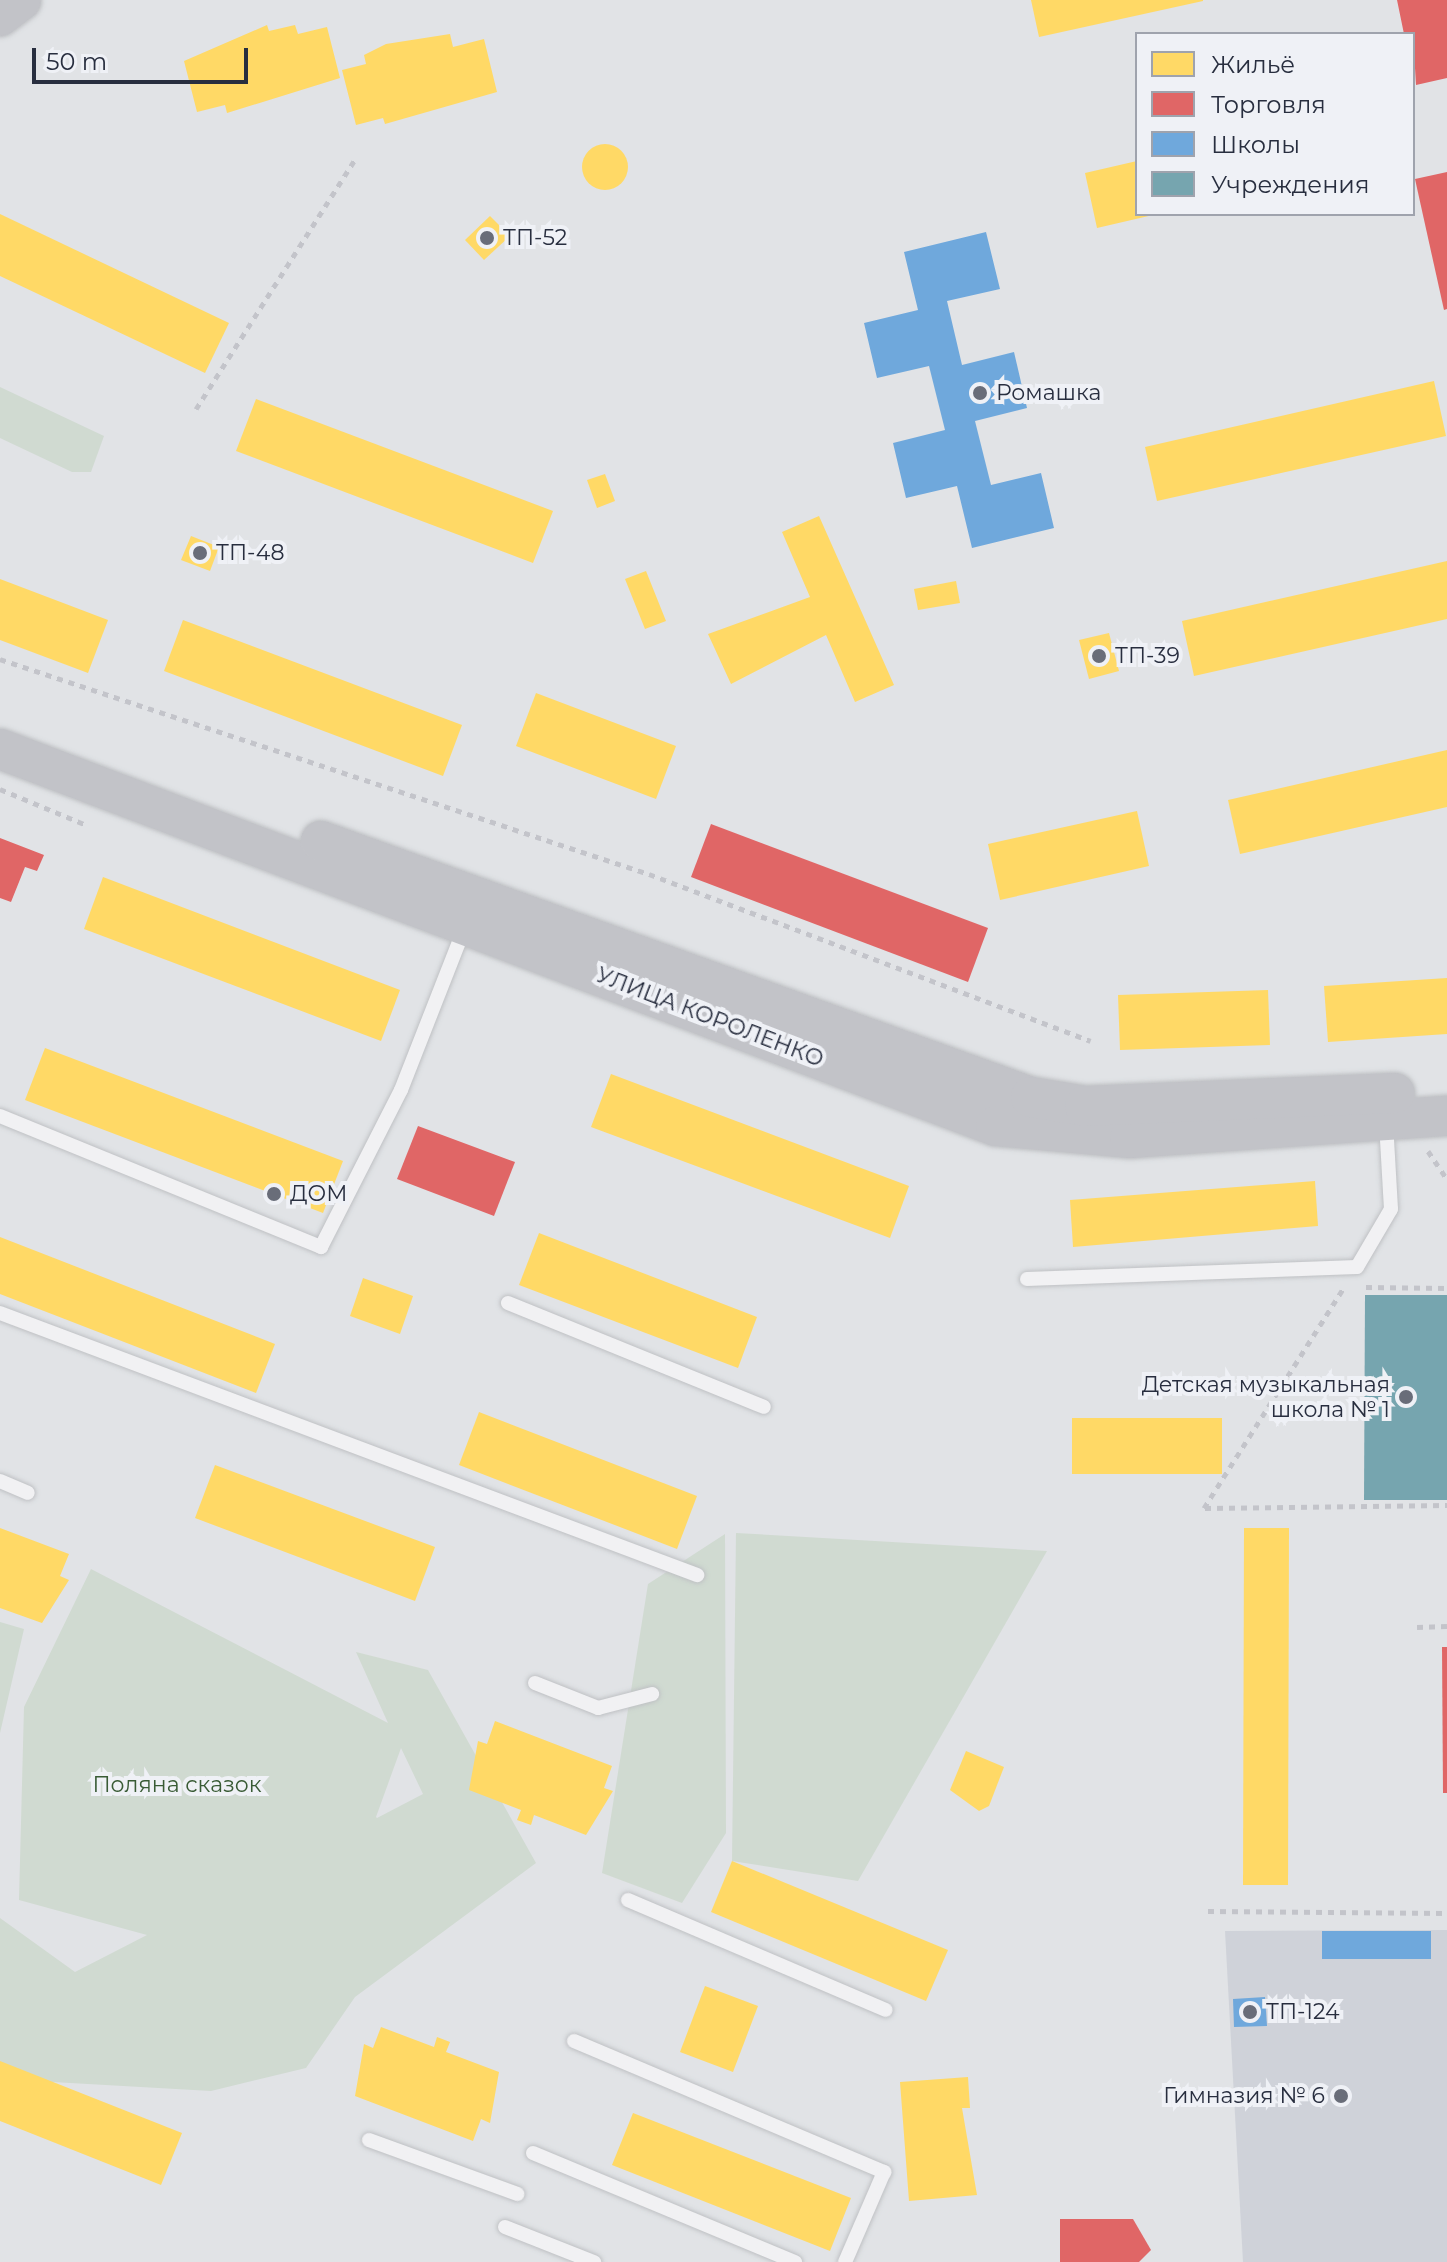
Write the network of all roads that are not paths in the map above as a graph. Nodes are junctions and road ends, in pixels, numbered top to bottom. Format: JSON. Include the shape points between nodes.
{"nodes":[{"id":1,"x":21,"y":0,"type":"edge"},
{"id":2,"x":0,"y":16,"type":"edge"},
{"id":3,"x":0,"y":721,"type":"edge"},
{"id":4,"x":0,"y":749,"type":"edge"},
{"id":5,"x":471,"y":912,"type":"junction"},
{"id":6,"x":1447,"y":1089,"type":"edge"},
{"id":7,"x":1386,"y":1107,"type":"junction"},
{"id":8,"x":0,"y":1116,"type":"edge"},
{"id":9,"x":1436,"y":1130,"type":"edge"},
{"id":10,"x":1027,"y":1279,"type":"dead end"},
{"id":11,"x":508,"y":1303,"type":"dead end"},
{"id":12,"x":0,"y":1313,"type":"edge"},
{"id":13,"x":764,"y":1407,"type":"dead end"},
{"id":14,"x":0,"y":1481,"type":"edge"},
{"id":15,"x":28,"y":1493,"type":"dead end"},
{"id":16,"x":697,"y":1575,"type":"dead end"},
{"id":17,"x":535,"y":1683,"type":"dead end"},
{"id":18,"x":652,"y":1694,"type":"dead end"},
{"id":19,"x":628,"y":1900,"type":"dead end"},
{"id":20,"x":886,"y":2010,"type":"dead end"},
{"id":21,"x":574,"y":2041,"type":"dead end"},
{"id":22,"x":369,"y":2140,"type":"dead end"},
{"id":23,"x":533,"y":2153,"type":"dead end"},
{"id":24,"x":517,"y":2194,"type":"dead end"},
{"id":25,"x":505,"y":2227,"type":"dead end"},
{"id":26,"x":594,"y":2262,"type":"edge"},
{"id":27,"x":795,"y":2262,"type":"edge"},
{"id":28,"x":845,"y":2262,"type":"edge"}],
"edges":[{"from":1,"to":2,"type":"street"},
{"from":3,"to":5,"type":"street","name":"УЛИЦА КОРОЛЕНКО"},
{"from":4,"to":5,"type":"street","name":"УЛИЦА КОРОЛЕНКО"},
{"from":5,"to":7,"type":"street","name":"УЛИЦА КОРОЛЕНКО","via":[[1031,1097],[1085,1106]]},
{"from":5,"to":8,"type":"lane","via":[[401,1090],[321,1247]]},
{"from":6,"to":7,"type":"street","name":"УЛИЦА КОРОЛЕНКО"},
{"from":7,"to":9,"type":"street","name":"УЛИЦА КОРОЛЕНКО"},
{"from":7,"to":10,"type":"lane","via":[[1391,1209],[1357,1267]]},
{"from":11,"to":13,"type":"lane"},
{"from":12,"to":16,"type":"lane"},
{"from":14,"to":15,"type":"lane"},
{"from":17,"to":18,"type":"lane","via":[[598,1708]]},
{"from":19,"to":20,"type":"lane"},
{"from":21,"to":28,"type":"lane","via":[[884,2172]]},
{"from":22,"to":24,"type":"lane"},
{"from":23,"to":27,"type":"lane"},
{"from":25,"to":26,"type":"lane"}]}
